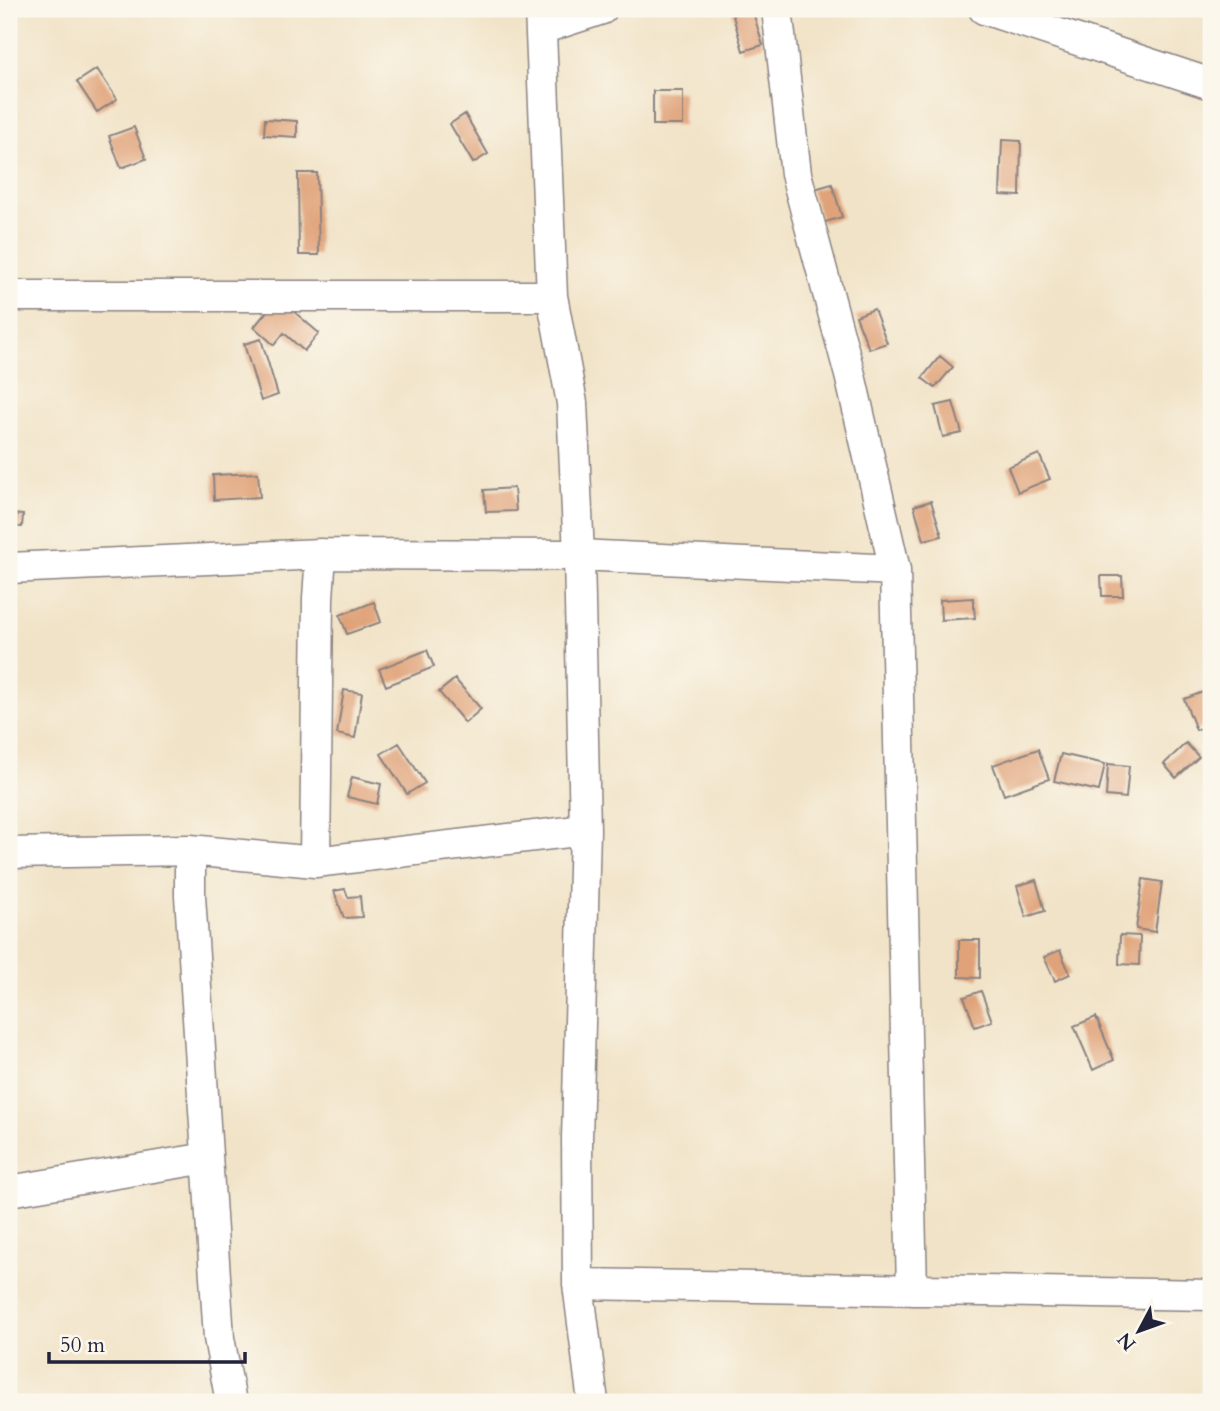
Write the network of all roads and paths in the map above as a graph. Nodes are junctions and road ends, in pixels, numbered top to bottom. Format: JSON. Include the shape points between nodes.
{"nodes":[{"id":1,"x":601,"y":9,"type":"edge"},
{"id":2,"x":777,"y":9,"type":"edge"},
{"id":3,"x":984,"y":9,"type":"edge"},
{"id":4,"x":540,"y":19,"type":"edge"},
{"id":5,"x":1211,"y":84,"type":"edge"},
{"id":6,"x":9,"y":296,"type":"edge"},
{"id":7,"x":552,"y":296,"type":"junction"},
{"id":8,"x":321,"y":554,"type":"junction"},
{"id":9,"x":579,"y":555,"type":"junction"},
{"id":10,"x":9,"y":568,"type":"edge"},
{"id":11,"x":895,"y":570,"type":"junction"},
{"id":12,"x":585,"y":830,"type":"junction"},
{"id":13,"x":190,"y":850,"type":"junction"},
{"id":14,"x":9,"y":853,"type":"edge"},
{"id":15,"x":315,"y":862,"type":"junction"},
{"id":16,"x":207,"y":1158,"type":"junction"},
{"id":17,"x":9,"y":1191,"type":"edge"},
{"id":18,"x":578,"y":1284,"type":"junction"},
{"id":19,"x":912,"y":1290,"type":"junction"},
{"id":20,"x":1211,"y":1295,"type":"edge"},
{"id":21,"x":231,"y":1402,"type":"edge"},
{"id":22,"x":593,"y":1402,"type":"edge"}],
"edges":[{"from":1,"to":4,"type":"street"},
{"from":2,"to":11,"type":"street","via":[[796,174]]},
{"from":3,"to":5,"type":"street"},
{"from":4,"to":7,"type":"street"},
{"from":6,"to":7,"type":"street"},
{"from":7,"to":9,"type":"street","via":[[572,403]]},
{"from":8,"to":9,"type":"street"},
{"from":8,"to":10,"type":"street"},
{"from":8,"to":15,"type":"street"},
{"from":9,"to":11,"type":"street"},
{"from":9,"to":12,"type":"street"},
{"from":11,"to":19,"type":"street"},
{"from":12,"to":15,"type":"street"},
{"from":12,"to":18,"type":"street"},
{"from":13,"to":14,"type":"street"},
{"from":13,"to":15,"type":"street"},
{"from":13,"to":16,"type":"street"},
{"from":16,"to":17,"type":"street"},
{"from":16,"to":21,"type":"street","via":[[219,1338]]},
{"from":18,"to":19,"type":"street"},
{"from":18,"to":22,"type":"street"},
{"from":19,"to":20,"type":"street"}]}
